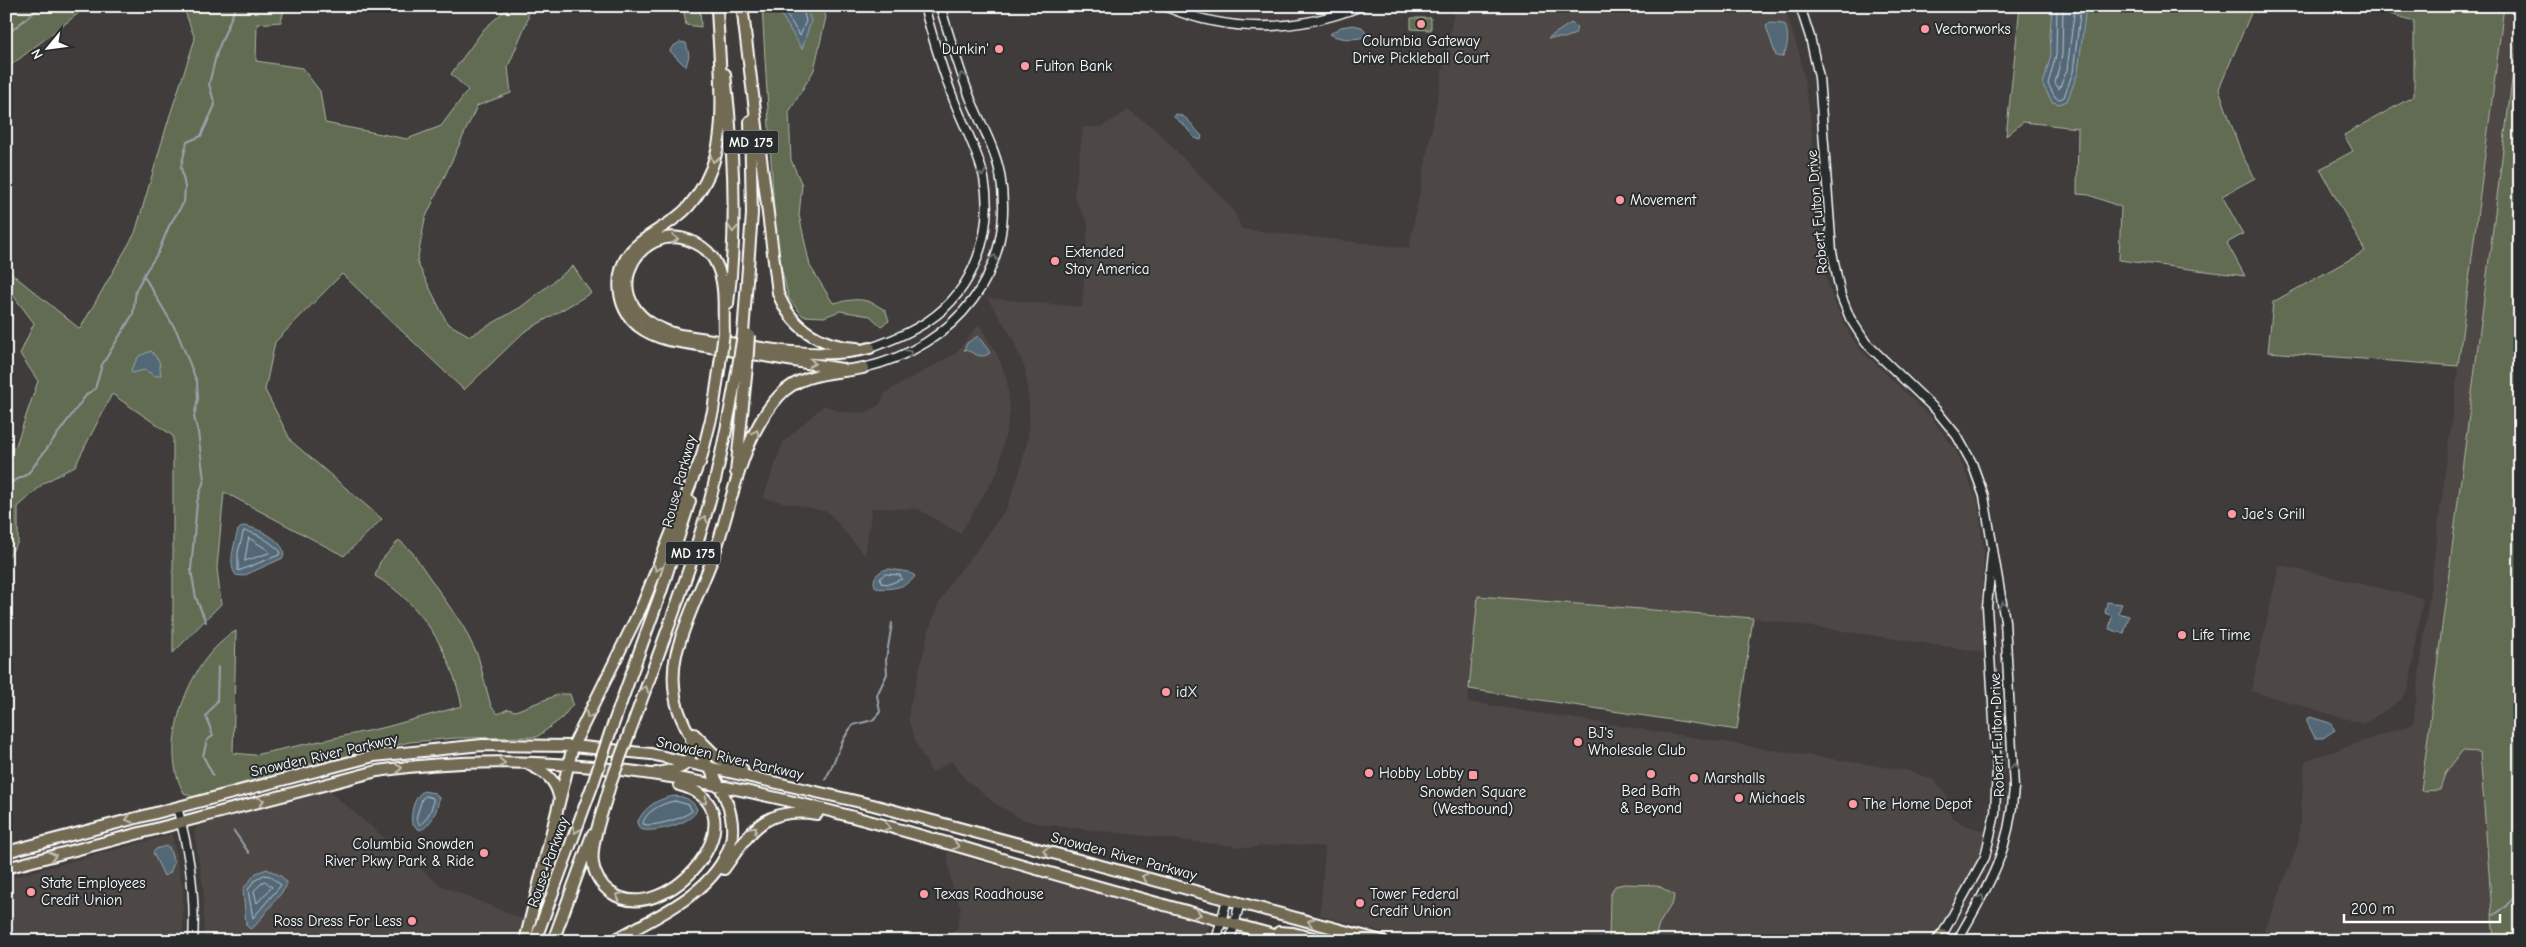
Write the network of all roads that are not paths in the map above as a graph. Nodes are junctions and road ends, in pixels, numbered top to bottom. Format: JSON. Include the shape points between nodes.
{"nodes":[{"id":1,"x":717,"y":6,"type":"edge"},
{"id":2,"x":742,"y":6,"type":"edge"},
{"id":3,"x":924,"y":6,"type":"edge"},
{"id":4,"x":940,"y":6,"type":"edge"},
{"id":5,"x":1164,"y":6,"type":"edge"},
{"id":6,"x":1362,"y":6,"type":"edge"},
{"id":7,"x":1800,"y":6,"type":"edge"},
{"id":8,"x":744,"y":23,"type":"junction"},
{"id":9,"x":724,"y":332,"type":"junction"},
{"id":10,"x":870,"y":348,"type":"junction"},
{"id":11,"x":742,"y":366,"type":"junction"},
{"id":12,"x":863,"y":368,"type":"junction"},
{"id":13,"x":701,"y":458,"type":"junction"},
{"id":14,"x":728,"y":512,"type":"junction"},
{"id":15,"x":1992,"y":548,"type":"junction"},
{"id":16,"x":678,"y":710,"type":"junction"},
{"id":17,"x":691,"y":738,"type":"junction"},
{"id":18,"x":554,"y":745,"type":"junction"},
{"id":19,"x":574,"y":746,"type":"junction"},
{"id":20,"x":689,"y":761,"type":"junction"},
{"id":21,"x":478,"y":763,"type":"junction"},
{"id":22,"x":526,"y":763,"type":"junction"},
{"id":23,"x":567,"y":765,"type":"junction"},
{"id":24,"x":707,"y":766,"type":"junction"},
{"id":25,"x":645,"y":774,"type":"junction"},
{"id":26,"x":610,"y":785,"type":"junction"},
{"id":27,"x":718,"y":787,"type":"junction"},
{"id":28,"x":560,"y":797,"type":"junction"},
{"id":29,"x":873,"y":805,"type":"junction"},
{"id":30,"x":176,"y":807,"type":"junction"},
{"id":31,"x":865,"y":821,"type":"junction"},
{"id":32,"x":181,"y":822,"type":"junction"},
{"id":33,"x":6,"y":852,"type":"edge"},
{"id":34,"x":6,"y":868,"type":"edge"},
{"id":35,"x":1227,"y":899,"type":"junction"},
{"id":36,"x":1240,"y":902,"type":"junction"},
{"id":37,"x":655,"y":917,"type":"junction"},
{"id":38,"x":1221,"y":920,"type":"junction"},
{"id":39,"x":1234,"y":924,"type":"junction"},
{"id":40,"x":1258,"y":931,"type":"junction"},
{"id":41,"x":1940,"y":939,"type":"edge"},
{"id":42,"x":193,"y":941,"type":"edge"},
{"id":43,"x":525,"y":941,"type":"edge"},
{"id":44,"x":535,"y":941,"type":"edge"},
{"id":45,"x":553,"y":941,"type":"edge"},
{"id":46,"x":613,"y":941,"type":"edge"},
{"id":47,"x":1216,"y":941,"type":"edge"},
{"id":48,"x":1230,"y":941,"type":"edge"},
{"id":49,"x":1296,"y":941,"type":"edge"},
{"id":50,"x":1326,"y":941,"type":"edge"},
{"id":51,"x":1382,"y":941,"type":"edge"},
{"id":52,"x":1957,"y":941,"type":"edge"}],
"edges":[{"from":1,"to":9,"type":"main road","name":"Rouse Parkway","number":"MD 175","one_way":true,"via":[[734,176],[731,279]]},
{"from":1,"to":12,"type":"main road","one_way":true,"via":[[720,123],[716,154],[690,206],[630,251],[618,283],[622,303],[637,326],[668,340],[841,368]]},
{"from":2,"to":8,"type":"main road","number":"MD 175"},
{"from":3,"to":10,"type":"street","one_way":true,"via":[[941,66],[980,164],[986,191],[986,221],[974,267],[952,300],[922,325]]},
{"from":12,"to":4,"type":"street","one_way":true,"via":[[913,352],[948,328],[983,284],[998,243],[1003,204],[999,173],[956,60]]},
{"from":5,"to":6,"type":"street","via":[[1217,23],[1258,27],[1315,22]]},
{"from":7,"to":15,"type":"street","name":"Robert Fulton Drive","via":[[1819,77],[1832,252],[1838,288],[1850,318],[1866,343],[1936,410],[1963,446],[1984,496]]},
{"from":8,"to":10,"type":"main road","via":[[776,283],[781,301],[800,328],[819,340],[840,346]]},
{"from":8,"to":11,"type":"main road","number":"MD 175","bridge":true,"via":[[752,174]]},
{"from":10,"to":9,"type":"main road","one_way":true,"via":[[824,355],[680,335],[658,329],[638,314],[628,292],[631,266],[641,251],[660,240],[676,238],[691,241],[706,250],[715,261],[721,277]]},
{"from":9,"to":13,"type":"main road","name":"Rouse Parkway","number":"MD 175","bridge":true,"via":[[713,411]]},
{"from":11,"to":14,"type":"main road","via":[[739,451]]},
{"from":26,"to":11,"type":"main road","number":"MD 175","one_way":true,"bridge":true,"via":[[710,500]]},
{"from":14,"to":12,"type":"main road","one_way":true,"via":[[753,438],[779,396],[804,379]]},
{"from":13,"to":19,"type":"main road","one_way":true,"via":[[642,606]]},
{"from":13,"to":44,"type":"main road","name":"Rouse Parkway","number":"MD 175","one_way":true,"bridge":true,"via":[[661,592]]},
{"from":14,"to":16,"type":"main road","via":[[675,656],[673,685]]},
{"from":15,"to":41,"type":"street","name":"Robert Fulton Drive","via":[[1987,607],[1997,769],[1995,814],[1985,856]]},
{"from":52,"to":15,"type":"street","name":"Robert Fulton Drive","one_way":true,"via":[[2000,862],[2012,815],[2014,767],[2005,621]]},
{"from":16,"to":17,"type":"main road"},
{"from":16,"to":29,"type":"main road","via":[[705,747],[734,766]]},
{"from":17,"to":20,"type":"main road"},
{"from":17,"to":24,"type":"main road"},
{"from":18,"to":19,"type":"main road","name":"Snowden River Parkway"},
{"from":18,"to":21,"type":"main road","via":[[490,751],[483,754]]},
{"from":18,"to":30,"type":"main road","name":"Snowden River Parkway","via":[[472,746],[374,756]]},
{"from":19,"to":20,"type":"main road","name":"Snowden River Parkway"},
{"from":19,"to":23,"type":"main road"},
{"from":20,"to":24,"type":"main road","name":"Snowden River Parkway"},
{"from":20,"to":25,"type":"main road","via":[[676,770]]},
{"from":21,"to":22,"type":"main road","name":"Snowden River Parkway","one_way":true},
{"from":32,"to":21,"type":"main road","name":"Snowden River Parkway","one_way":true,"via":[[377,771],[408,766]]},
{"from":22,"to":23,"type":"main road","name":"Snowden River Parkway"},
{"from":22,"to":28,"type":"main road","via":[[549,775]]},
{"from":23,"to":25,"type":"main road","name":"Snowden River Parkway"},
{"from":23,"to":28,"type":"main road"},
{"from":24,"to":27,"type":"main road"},
{"from":24,"to":29,"type":"main road","name":"Snowden River Parkway"},
{"from":25,"to":26,"type":"main road","one_way":true,"via":[[697,793],[710,808],[715,830],[706,854],[692,871],[668,889],[643,900],[617,896],[605,888],[595,869],[595,844]]},
{"from":25,"to":27,"type":"main road","name":"Snowden River Parkway"},
{"from":26,"to":45,"type":"main road","number":"MD 175"},
{"from":27,"to":31,"type":"main road","name":"Snowden River Parkway"},
{"from":27,"to":37,"type":"main road","via":[[728,804],[732,825],[732,837],[724,858],[703,885]]},
{"from":28,"to":43,"type":"main road"},
{"from":35,"to":29,"type":"main road","name":"Snowden River Parkway","one_way":true},
{"from":30,"to":32,"type":"street"},
{"from":30,"to":33,"type":"main road","name":"Snowden River Parkway","one_way":true},
{"from":37,"to":31,"type":"main road","one_way":true,"via":[[685,906],[706,889],[750,832],[774,816],[794,812]]},
{"from":31,"to":38,"type":"main road","name":"Snowden River Parkway","one_way":true},
{"from":34,"to":32,"type":"main road","name":"Snowden River Parkway","one_way":true},
{"from":32,"to":42,"type":"street","via":[[192,888]]},
{"from":35,"to":36,"type":"main road","name":"Snowden River Parkway"},
{"from":35,"to":38,"type":"street"},
{"from":36,"to":39,"type":"street"},
{"from":51,"to":36,"type":"main road","name":"Snowden River Parkway","one_way":true},
{"from":37,"to":46,"type":"main road"},
{"from":38,"to":39,"type":"main road","name":"Snowden River Parkway"},
{"from":38,"to":47,"type":"street"},
{"from":39,"to":40,"type":"main road","name":"Snowden River Parkway"},
{"from":39,"to":48,"type":"street"},
{"from":40,"to":49,"type":"main road","name":"Snowden River Parkway"},
{"from":40,"to":50,"type":"main road","via":[[1293,932]]}]}
